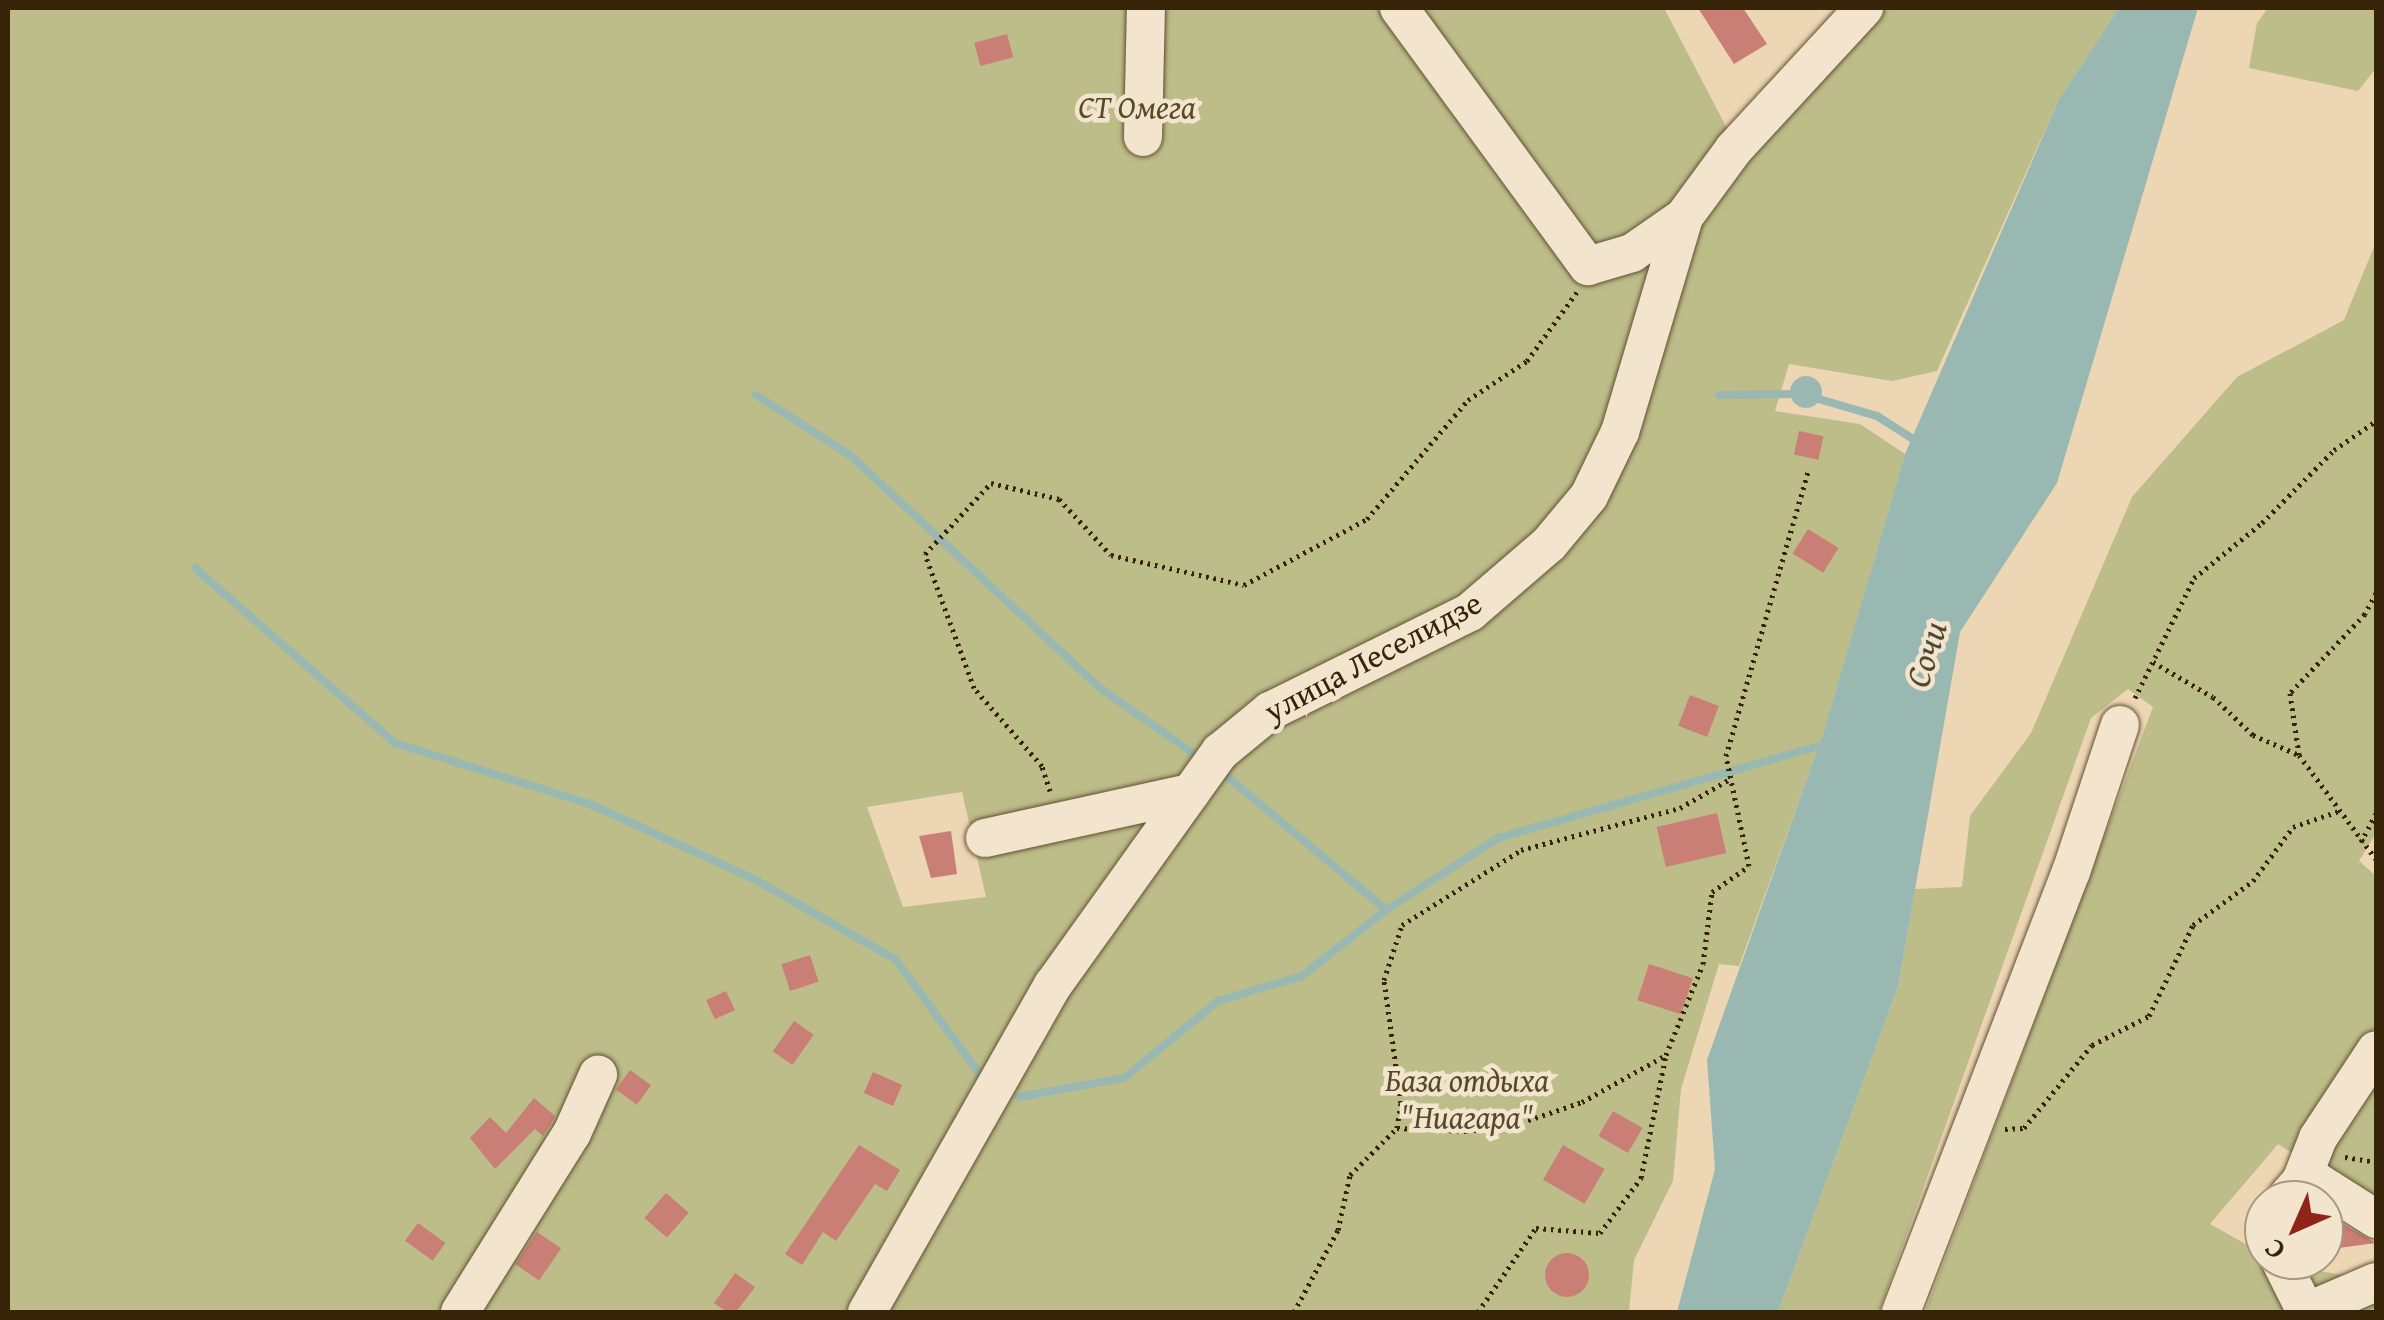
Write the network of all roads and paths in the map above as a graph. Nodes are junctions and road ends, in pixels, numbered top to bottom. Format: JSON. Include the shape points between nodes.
{"nodes":[{"id":1,"x":1146,"y":8,"type":"edge"},
{"id":2,"x":1399,"y":8,"type":"edge"},
{"id":3,"x":1864,"y":8,"type":"edge"},
{"id":4,"x":1143,"y":138,"type":"dead end"},
{"id":5,"x":1684,"y":217,"type":"junction"},
{"id":6,"x":1606,"y":266,"type":"junction"},
{"id":7,"x":2376,"y":421,"type":"edge"},
{"id":8,"x":1809,"y":470,"type":"dead end"},
{"id":9,"x":2376,"y":593,"type":"edge"},
{"id":10,"x":2153,"y":662,"type":"junction"},
{"id":11,"x":2120,"y":725,"type":"joint"},
{"id":12,"x":2298,"y":755,"type":"junction"},
{"id":13,"x":1730,"y":779,"type":"junction"},
{"id":14,"x":1190,"y":793,"type":"junction"},
{"id":15,"x":2339,"y":810,"type":"junction"},
{"id":16,"x":2376,"y":814,"type":"edge"},
{"id":17,"x":1062,"y":822,"type":"junction"},
{"id":18,"x":985,"y":838,"type":"dead end"},
{"id":19,"x":2361,"y":842,"type":"junction"},
{"id":20,"x":2376,"y":859,"type":"edge"},
{"id":21,"x":2376,"y":1050,"type":"edge"},
{"id":22,"x":1666,"y":1055,"type":"junction"},
{"id":23,"x":598,"y":1075,"type":"dead end"},
{"id":24,"x":1397,"y":1128,"type":"junction"},
{"id":25,"x":1968,"y":1132,"type":"junction"},
{"id":26,"x":2298,"y":1180,"type":"edge"},
{"id":27,"x":2344,"y":1198,"type":"edge"},
{"id":28,"x":2376,"y":1218,"type":"edge"},
{"id":29,"x":2290,"y":1280,"type":"edge"},
{"id":30,"x":2376,"y":1282,"type":"edge"},
{"id":31,"x":460,"y":1312,"type":"edge"},
{"id":32,"x":866,"y":1312,"type":"edge"},
{"id":33,"x":1294,"y":1312,"type":"edge"},
{"id":34,"x":1478,"y":1312,"type":"edge"},
{"id":35,"x":1901,"y":1312,"type":"edge"},
{"id":36,"x":2306,"y":1312,"type":"edge"}],
"edges":[{"from":1,"to":4,"type":"street"},
{"from":2,"to":6,"type":"street","via":[[1575,255],[1588,266]]},
{"from":3,"to":5,"type":"street","name":"улица Леселидзе","via":[[1734,149]]},
{"from":5,"to":6,"type":"street"},
{"from":5,"to":14,"type":"street","name":"улица Леселидзе","via":[[1620,432],[1589,496],[1549,544],[1470,612],[1243,727]]},
{"from":6,"to":17,"type":"path","via":[[1559,308],[1526,361],[1468,400],[1367,519],[1244,585],[1112,555],[1059,499],[991,483],[924,554],[974,688],[1042,766]]},
{"from":7,"to":10,"type":"path","via":[[2334,450],[2262,523],[2194,578]]},
{"from":8,"to":13,"type":"path","via":[[1726,756]]},
{"from":9,"to":12,"type":"path","via":[[2365,614],[2290,693]]},
{"from":10,"to":11,"type":"path"},
{"from":10,"to":12,"type":"path","via":[[2213,698],[2252,734]]},
{"from":11,"to":25,"type":"street"},
{"from":12,"to":15,"type":"path"},
{"from":13,"to":22,"type":"path","via":[[1749,866],[1712,892],[1703,964]]},
{"from":13,"to":24,"type":"path","via":[[1680,808],[1520,850],[1402,925],[1384,980],[1400,1103]]},
{"from":14,"to":17,"type":"street"},
{"from":14,"to":32,"type":"street","name":"улица Леселидзе","via":[[1053,985]]},
{"from":15,"to":19,"type":"path"},
{"from":15,"to":25,"type":"path","via":[[2293,828],[2253,881],[2193,925],[2149,1016],[2092,1045],[2024,1128]]},
{"from":16,"to":19,"type":"path"},
{"from":17,"to":18,"type":"street"},
{"from":19,"to":20,"type":"path"},
{"from":21,"to":26,"type":"street"},
{"from":22,"to":24,"type":"path","via":[[1582,1102],[1514,1124],[1466,1131]]},
{"from":22,"to":34,"type":"path","via":[[1641,1178],[1600,1233],[1536,1228]]},
{"from":23,"to":31,"type":"street","via":[[572,1132]]},
{"from":24,"to":33,"type":"path","via":[[1350,1175],[1338,1230]]},
{"from":25,"to":35,"type":"street"},
{"from":27,"to":28,"type":"street"},
{"from":29,"to":36,"type":"street"},
{"from":30,"to":36,"type":"street"}]}
